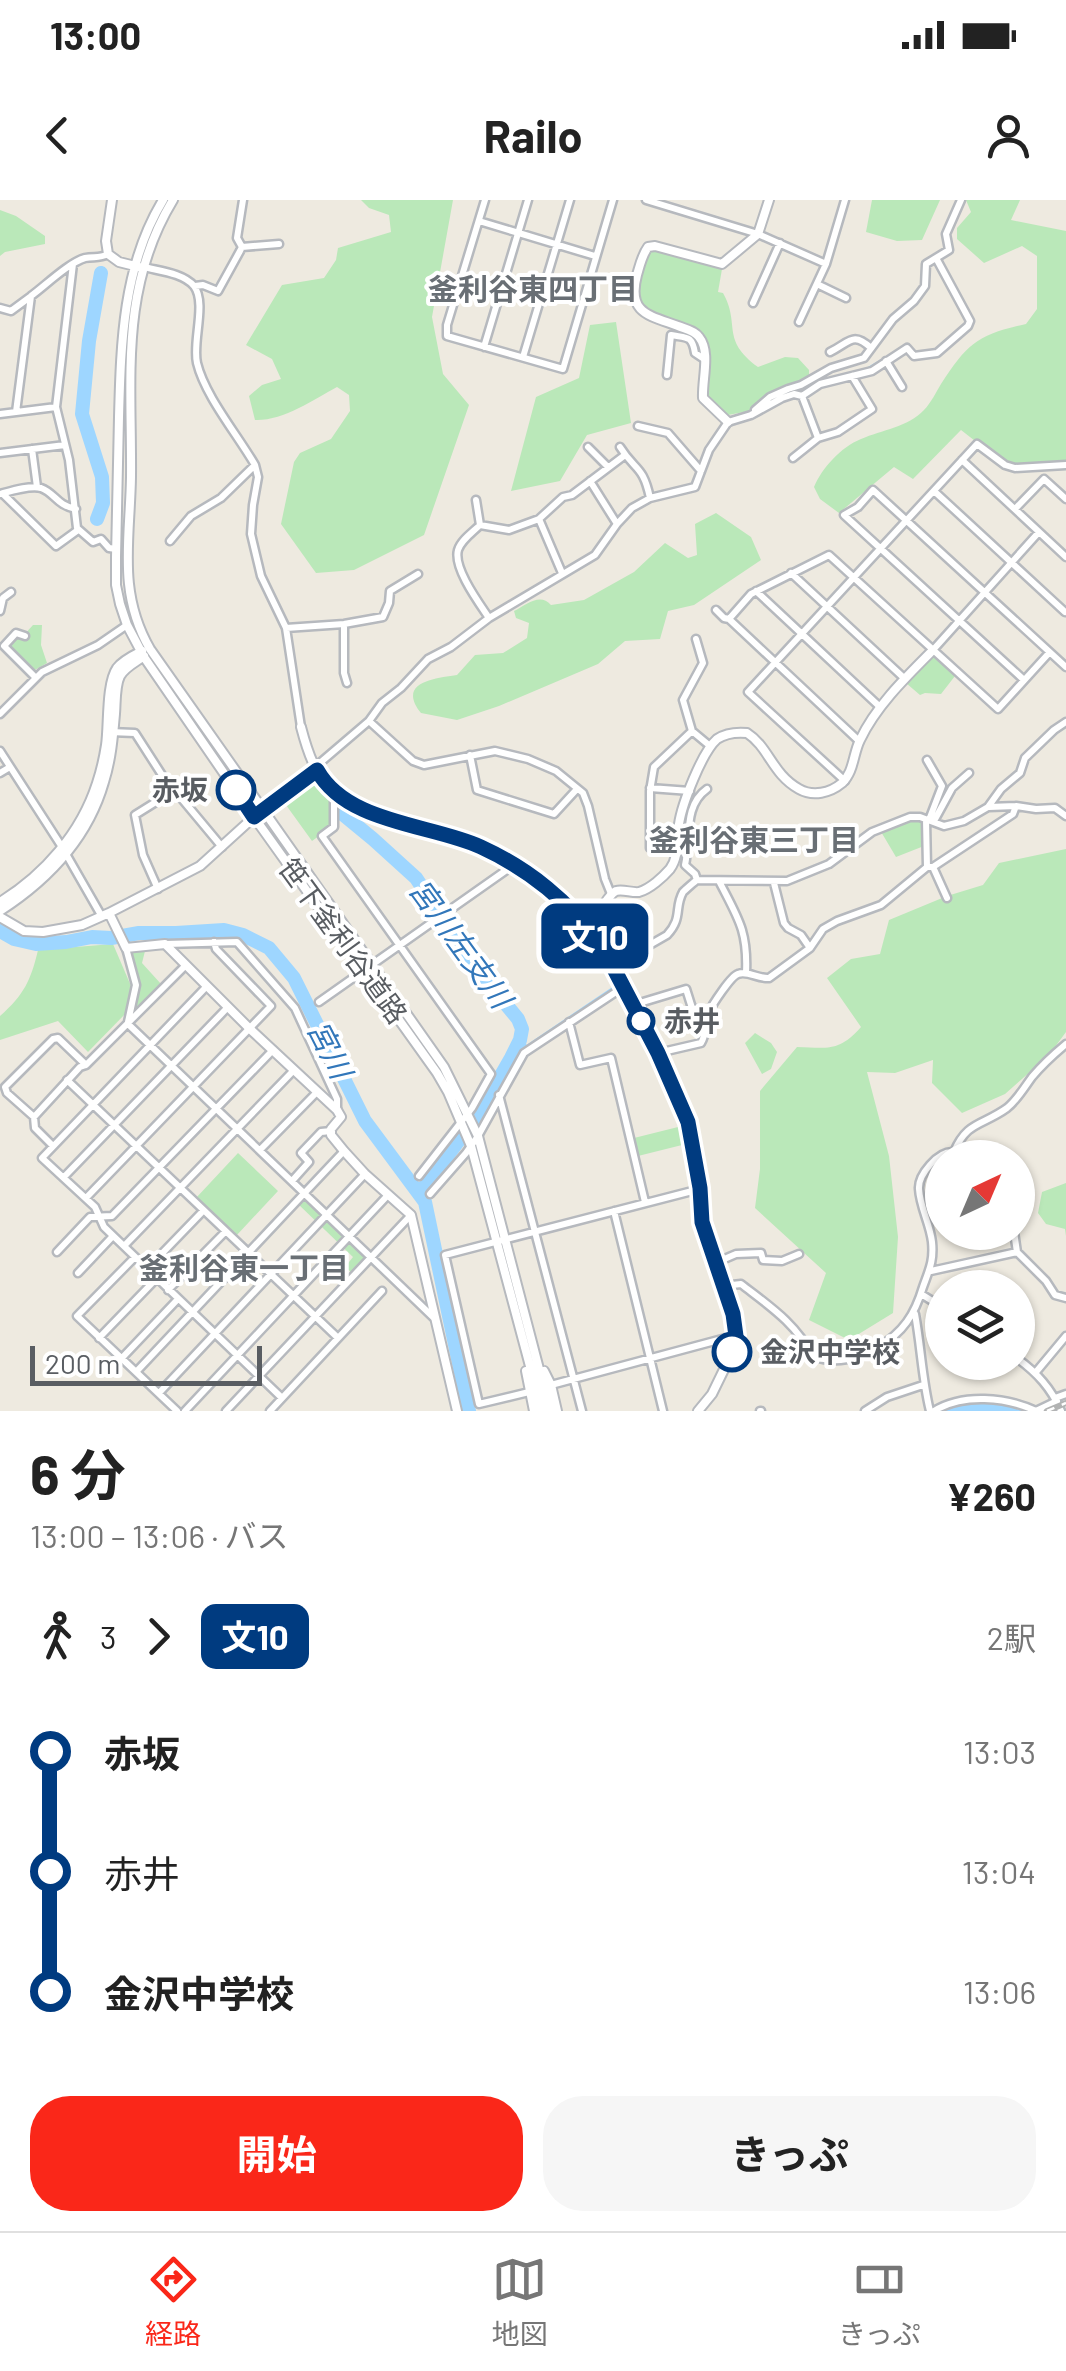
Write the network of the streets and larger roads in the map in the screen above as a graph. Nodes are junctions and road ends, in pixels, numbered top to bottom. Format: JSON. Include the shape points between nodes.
{"nodes":[{"id":1,"x":112,"y":200,"type":"edge"},
{"id":2,"x":162,"y":200,"type":"edge"},
{"id":3,"x":173,"y":200,"type":"edge"},
{"id":4,"x":243,"y":200,"type":"edge"},
{"id":5,"x":485,"y":200,"type":"edge"},
{"id":6,"x":528,"y":200,"type":"edge"},
{"id":7,"x":570,"y":200,"type":"edge"},
{"id":8,"x":612,"y":200,"type":"edge"},
{"id":9,"x":646,"y":200,"type":"edge"},
{"id":10,"x":770,"y":200,"type":"edge"},
{"id":11,"x":846,"y":200,"type":"edge"},
{"id":12,"x":961,"y":200,"type":"edge"},
{"id":13,"x":658,"y":202,"type":"edge"},
{"id":14,"x":478,"y":220,"type":"junction"},
{"id":15,"x":518,"y":233,"type":"junction"},
{"id":16,"x":758,"y":234,"type":"junction"},
{"id":17,"x":780,"y":243,"type":"junction"},
{"id":18,"x":279,"y":244,"type":"dead end"},
{"id":19,"x":557,"y":244,"type":"junction"},
{"id":20,"x":242,"y":247,"type":"junction"},
{"id":21,"x":108,"y":254,"type":"junction"},
{"id":22,"x":596,"y":256,"type":"junction"},
{"id":23,"x":936,"y":258,"type":"junction"},
{"id":24,"x":73,"y":264,"type":"junction"},
{"id":25,"x":826,"y":264,"type":"junction"},
{"id":26,"x":139,"y":267,"type":"junction"},
{"id":27,"x":817,"y":284,"type":"junction"},
{"id":28,"x":194,"y":286,"type":"junction"},
{"id":29,"x":31,"y":296,"type":"junction"},
{"id":30,"x":846,"y":298,"type":"dead end"},
{"id":31,"x":753,"y":303,"type":"dead end"},
{"id":32,"x":0,"y":308,"type":"edge"},
{"id":33,"x":799,"y":322,"type":"dead end"},
{"id":34,"x":484,"y":347,"type":"junction"},
{"id":35,"x":871,"y":348,"type":"junction"},
{"id":36,"x":830,"y":352,"type":"dead end"},
{"id":37,"x":523,"y":357,"type":"junction"},
{"id":38,"x":704,"y":359,"type":"junction"},
{"id":39,"x":886,"y":361,"type":"junction"},
{"id":40,"x":668,"y":375,"type":"dead end"},
{"id":41,"x":852,"y":376,"type":"junction"},
{"id":42,"x":902,"y":387,"type":"dead end"},
{"id":43,"x":802,"y":396,"type":"junction"},
{"id":44,"x":56,"y":407,"type":"junction"},
{"id":45,"x":16,"y":412,"type":"junction"},
{"id":46,"x":0,"y":414,"type":"edge"},
{"id":47,"x":751,"y":415,"type":"junction"},
{"id":48,"x":728,"y":422,"type":"junction"},
{"id":49,"x":638,"y":426,"type":"dead end"},
{"id":50,"x":818,"y":438,"type":"junction"},
{"id":51,"x":65,"y":445,"type":"junction"},
{"id":52,"x":588,"y":447,"type":"dead end"},
{"id":53,"x":32,"y":449,"type":"junction"},
{"id":54,"x":0,"y":453,"type":"edge"},
{"id":55,"x":793,"y":458,"type":"dead end"},
{"id":56,"x":962,"y":460,"type":"junction"},
{"id":57,"x":1066,"y":464,"type":"edge"},
{"id":58,"x":255,"y":465,"type":"junction"},
{"id":59,"x":608,"y":468,"type":"junction"},
{"id":60,"x":701,"y":472,"type":"junction"},
{"id":61,"x":590,"y":482,"type":"junction"},
{"id":62,"x":36,"y":487,"type":"junction"},
{"id":63,"x":934,"y":491,"type":"junction"},
{"id":64,"x":1,"y":494,"type":"edge"},
{"id":65,"x":650,"y":498,"type":"junction"},
{"id":66,"x":1066,"y":499,"type":"edge"},
{"id":67,"x":476,"y":500,"type":"dead end"},
{"id":68,"x":76,"y":508,"type":"junction"},
{"id":69,"x":1014,"y":510,"type":"junction"},
{"id":70,"x":539,"y":519,"type":"junction"},
{"id":71,"x":906,"y":520,"type":"junction"},
{"id":72,"x":617,"y":524,"type":"junction"},
{"id":73,"x":480,"y":525,"type":"junction"},
{"id":74,"x":78,"y":530,"type":"junction"},
{"id":75,"x":1039,"y":532,"type":"junction"},
{"id":76,"x":170,"y":541,"type":"dead end"},
{"id":77,"x":880,"y":548,"type":"junction"},
{"id":78,"x":116,"y":549,"type":"junction"},
{"id":79,"x":1066,"y":557,"type":"edge"},
{"id":80,"x":1012,"y":563,"type":"junction"},
{"id":81,"x":562,"y":573,"type":"junction"},
{"id":82,"x":791,"y":573,"type":"junction"},
{"id":83,"x":418,"y":574,"type":"dead end"},
{"id":84,"x":854,"y":577,"type":"junction"},
{"id":85,"x":756,"y":591,"type":"junction"},
{"id":86,"x":10,"y":592,"type":"dead end"},
{"id":87,"x":984,"y":592,"type":"junction"},
{"id":88,"x":828,"y":606,"type":"junction"},
{"id":89,"x":716,"y":610,"type":"dead end"},
{"id":90,"x":0,"y":611,"type":"edge"},
{"id":91,"x":1066,"y":612,"type":"edge"},
{"id":92,"x":489,"y":618,"type":"junction"},
{"id":93,"x":729,"y":619,"type":"junction"},
{"id":94,"x":959,"y":620,"type":"junction"},
{"id":95,"x":344,"y":624,"type":"junction"},
{"id":96,"x":127,"y":625,"type":"junction"},
{"id":97,"x":286,"y":628,"type":"junction"},
{"id":98,"x":801,"y":634,"type":"junction"},
{"id":99,"x":25,"y":636,"type":"dead end"},
{"id":100,"x":696,"y":639,"type":"dead end"},
{"id":101,"x":932,"y":650,"type":"junction"},
{"id":102,"x":145,"y":652,"type":"junction"},
{"id":103,"x":1050,"y":653,"type":"junction"},
{"id":104,"x":775,"y":662,"type":"junction"},
{"id":105,"x":1066,"y":668,"type":"edge"},
{"id":106,"x":36,"y":678,"type":"junction"},
{"id":107,"x":905,"y":678,"type":"junction"},
{"id":108,"x":1024,"y":680,"type":"junction"},
{"id":109,"x":347,"y":683,"type":"dead end"},
{"id":110,"x":880,"y":707,"type":"junction"},
{"id":111,"x":0,"y":714,"type":"edge"},
{"id":112,"x":369,"y":721,"type":"junction"},
{"id":113,"x":1066,"y":722,"type":"edge"},
{"id":114,"x":301,"y":726,"type":"joint"},
{"id":115,"x":692,"y":731,"type":"junction"},
{"id":116,"x":110,"y":732,"type":"junction"},
{"id":117,"x":859,"y":741,"type":"junction"},
{"id":118,"x":710,"y":746,"type":"junction"},
{"id":119,"x":0,"y":752,"type":"edge"},
{"id":120,"x":470,"y":754,"type":"junction"},
{"id":121,"x":927,"y":760,"type":"dead end"},
{"id":122,"x":10,"y":767,"type":"junction"},
{"id":123,"x":317,"y":770,"type":"junction"},
{"id":124,"x":0,"y":772,"type":"edge"},
{"id":125,"x":970,"y":773,"type":"dead end"},
{"id":126,"x":845,"y":781,"type":"junction"},
{"id":127,"x":578,"y":788,"type":"junction"},
{"id":128,"x":650,"y":788,"type":"junction"},
{"id":129,"x":707,"y":789,"type":"dead end"},
{"id":130,"x":175,"y":790,"type":"junction"},
{"id":131,"x":690,"y":791,"type":"junction"},
{"id":132,"x":337,"y":795,"type":"junction"},
{"id":133,"x":1016,"y":806,"type":"junction"},
{"id":134,"x":988,"y":807,"type":"junction"},
{"id":135,"x":264,"y":811,"type":"junction"},
{"id":136,"x":1066,"y":816,"type":"edge"},
{"id":137,"x":254,"y":817,"type":"junction"},
{"id":138,"x":930,"y":820,"type":"junction"},
{"id":139,"x":222,"y":847,"type":"junction"},
{"id":140,"x":678,"y":849,"type":"junction"},
{"id":141,"x":64,"y":851,"type":"junction"},
{"id":142,"x":514,"y":864,"type":"junction"},
{"id":143,"x":930,"y":867,"type":"junction"},
{"id":144,"x":697,"y":880,"type":"junction"},
{"id":145,"x":719,"y":881,"type":"junction"},
{"id":146,"x":774,"y":882,"type":"junction"},
{"id":147,"x":158,"y":890,"type":"junction"},
{"id":148,"x":611,"y":894,"type":"junction"},
{"id":149,"x":947,"y":898,"type":"dead end"},
{"id":150,"x":0,"y":902,"type":"edge"},
{"id":151,"x":0,"y":914,"type":"edge"},
{"id":152,"x":105,"y":914,"type":"junction"},
{"id":153,"x":590,"y":930,"type":"junction"},
{"id":154,"x":214,"y":942,"type":"junction"},
{"id":155,"x":165,"y":944,"type":"junction"},
{"id":156,"x":126,"y":945,"type":"junction"},
{"id":157,"x":400,"y":945,"type":"junction"},
{"id":158,"x":810,"y":948,"type":"junction"},
{"id":159,"x":185,"y":966,"type":"junction"},
{"id":160,"x":612,"y":966,"type":"junction"},
{"id":161,"x":368,"y":968,"type":"junction"},
{"id":162,"x":746,"y":973,"type":"junction"},
{"id":163,"x":206,"y":987,"type":"junction"},
{"id":164,"x":622,"y":988,"type":"junction"},
{"id":165,"x":320,"y":1002,"type":"dead end"},
{"id":166,"x":633,"y":1005,"type":"junction"},
{"id":167,"x":228,"y":1008,"type":"junction"},
{"id":168,"x":708,"y":1012,"type":"junction"},
{"id":169,"x":569,"y":1022,"type":"junction"},
{"id":170,"x":128,"y":1024,"type":"junction"},
{"id":171,"x":250,"y":1029,"type":"junction"},
{"id":172,"x":1066,"y":1044,"type":"edge"},
{"id":173,"x":150,"y":1046,"type":"junction"},
{"id":174,"x":273,"y":1050,"type":"junction"},
{"id":175,"x":658,"y":1053,"type":"junction"},
{"id":176,"x":86,"y":1066,"type":"junction"},
{"id":177,"x":171,"y":1066,"type":"junction"},
{"id":178,"x":294,"y":1070,"type":"junction"},
{"id":179,"x":68,"y":1080,"type":"junction"},
{"id":180,"x":194,"y":1088,"type":"junction"},
{"id":181,"x":317,"y":1092,"type":"junction"},
{"id":182,"x":498,"y":1096,"type":"junction"},
{"id":183,"x":92,"y":1105,"type":"junction"},
{"id":184,"x":215,"y":1109,"type":"junction"},
{"id":185,"x":337,"y":1110,"type":"junction"},
{"id":186,"x":468,"y":1114,"type":"junction"},
{"id":187,"x":34,"y":1117,"type":"junction"},
{"id":188,"x":462,"y":1122,"type":"junction"},
{"id":189,"x":114,"y":1125,"type":"junction"},
{"id":190,"x":238,"y":1130,"type":"junction"},
{"id":191,"x":331,"y":1131,"type":"junction"},
{"id":192,"x":478,"y":1136,"type":"junction"},
{"id":193,"x":959,"y":1140,"type":"edge"},
{"id":194,"x":52,"y":1146,"type":"junction"},
{"id":195,"x":136,"y":1146,"type":"junction"},
{"id":196,"x":471,"y":1146,"type":"junction"},
{"id":197,"x":260,"y":1150,"type":"junction"},
{"id":198,"x":344,"y":1151,"type":"junction"},
{"id":199,"x":159,"y":1168,"type":"junction"},
{"id":200,"x":925,"y":1171,"type":"edge"},
{"id":201,"x":365,"y":1174,"type":"junction"},
{"id":202,"x":419,"y":1176,"type":"dead end"},
{"id":203,"x":64,"y":1177,"type":"junction"},
{"id":204,"x":292,"y":1181,"type":"junction"},
{"id":205,"x":700,"y":1188,"type":"junction"},
{"id":206,"x":180,"y":1189,"type":"junction"},
{"id":207,"x":304,"y":1193,"type":"junction"},
{"id":208,"x":430,"y":1194,"type":"dead end"},
{"id":209,"x":388,"y":1195,"type":"junction"},
{"id":210,"x":86,"y":1198,"type":"junction"},
{"id":211,"x":645,"y":1202,"type":"junction"},
{"id":212,"x":203,"y":1211,"type":"junction"},
{"id":213,"x":614,"y":1211,"type":"junction"},
{"id":214,"x":925,"y":1213,"type":"edge"},
{"id":215,"x":327,"y":1214,"type":"junction"},
{"id":216,"x":411,"y":1215,"type":"junction"},
{"id":217,"x":100,"y":1216,"type":"junction"},
{"id":218,"x":225,"y":1232,"type":"junction"},
{"id":219,"x":534,"y":1232,"type":"junction"},
{"id":220,"x":113,"y":1236,"type":"junction"},
{"id":221,"x":349,"y":1236,"type":"junction"},
{"id":222,"x":500,"y":1241,"type":"junction"},
{"id":223,"x":124,"y":1246,"type":"junction"},
{"id":224,"x":57,"y":1252,"type":"dead end"},
{"id":225,"x":1016,"y":1252,"type":"joint"},
{"id":226,"x":248,"y":1253,"type":"junction"},
{"id":227,"x":799,"y":1254,"type":"dead end"},
{"id":228,"x":135,"y":1257,"type":"junction"},
{"id":229,"x":371,"y":1258,"type":"junction"},
{"id":230,"x":715,"y":1262,"type":"junction"},
{"id":231,"x":147,"y":1268,"type":"junction"},
{"id":232,"x":937,"y":1270,"type":"edge"},
{"id":233,"x":78,"y":1273,"type":"dead end"},
{"id":234,"x":271,"y":1274,"type":"junction"},
{"id":235,"x":156,"y":1279,"type":"junction"},
{"id":236,"x":723,"y":1286,"type":"junction"},
{"id":237,"x":925,"y":1286,"type":"edge"},
{"id":238,"x":168,"y":1290,"type":"junction"},
{"id":239,"x":382,"y":1291,"type":"dead end"},
{"id":240,"x":922,"y":1294,"type":"junction"},
{"id":241,"x":293,"y":1295,"type":"junction"},
{"id":242,"x":925,"y":1296,"type":"edge"},
{"id":243,"x":1066,"y":1298,"type":"edge"},
{"id":244,"x":178,"y":1299,"type":"junction"},
{"id":245,"x":915,"y":1312,"type":"junction"},
{"id":246,"x":192,"y":1313,"type":"junction"},
{"id":247,"x":315,"y":1316,"type":"junction"},
{"id":248,"x":433,"y":1316,"type":"junction"},
{"id":249,"x":215,"y":1334,"type":"junction"},
{"id":250,"x":736,"y":1336,"type":"junction"},
{"id":251,"x":1066,"y":1336,"type":"edge"},
{"id":252,"x":99,"y":1338,"type":"junction"},
{"id":253,"x":338,"y":1338,"type":"junction"},
{"id":254,"x":523,"y":1344,"type":"junction"},
{"id":255,"x":535,"y":1354,"type":"junction"},
{"id":256,"x":237,"y":1356,"type":"junction"},
{"id":257,"x":121,"y":1359,"type":"junction"},
{"id":258,"x":650,"y":1359,"type":"junction"},
{"id":259,"x":136,"y":1372,"type":"junction"},
{"id":260,"x":1036,"y":1372,"type":"joint"},
{"id":261,"x":259,"y":1376,"type":"junction"},
{"id":262,"x":574,"y":1379,"type":"junction"},
{"id":263,"x":551,"y":1385,"type":"junction"},
{"id":264,"x":923,"y":1385,"type":"junction"},
{"id":265,"x":528,"y":1392,"type":"junction"},
{"id":266,"x":159,"y":1393,"type":"junction"},
{"id":267,"x":1066,"y":1394,"type":"edge"},
{"id":268,"x":282,"y":1398,"type":"junction"},
{"id":269,"x":1056,"y":1400,"type":"junction"},
{"id":270,"x":181,"y":1411,"type":"edge"},
{"id":271,"x":226,"y":1411,"type":"edge"},
{"id":272,"x":270,"y":1411,"type":"edge"},
{"id":273,"x":457,"y":1411,"type":"edge"},
{"id":274,"x":534,"y":1411,"type":"edge"},
{"id":275,"x":542,"y":1411,"type":"edge"},
{"id":276,"x":554,"y":1411,"type":"edge"},
{"id":277,"x":582,"y":1411,"type":"edge"},
{"id":278,"x":663,"y":1411,"type":"edge"},
{"id":279,"x":698,"y":1411,"type":"edge"},
{"id":280,"x":864,"y":1411,"type":"edge"},
{"id":281,"x":932,"y":1411,"type":"edge"},
{"id":282,"x":1061,"y":1411,"type":"edge"}],
"edges":[{"from":1,"to":21,"type":"street"},
{"from":2,"to":26,"type":"street","name":"笹下釜利谷道路"},
{"from":3,"to":26,"type":"street","name":"笹下釜利谷道路"},
{"from":4,"to":20,"type":"street","via":[[237,238]]},
{"from":5,"to":14,"type":"street"},
{"from":6,"to":15,"type":"street"},
{"from":7,"to":19,"type":"street"},
{"from":8,"to":22,"type":"street"},
{"from":9,"to":13,"type":"street"},
{"from":10,"to":16,"type":"street"},
{"from":11,"to":25,"type":"street"},
{"from":12,"to":23,"type":"street","via":[[946,234],[949,250]]},
{"from":13,"to":16,"type":"street"},
{"from":14,"to":15,"type":"street"},
{"from":14,"to":34,"type":"street","via":[[447,336]]},
{"from":15,"to":19,"type":"street"},
{"from":15,"to":34,"type":"street"},
{"from":16,"to":17,"type":"street"},
{"from":16,"to":38,"type":"street","via":[[722,264],[654,246],[644,250],[633,290],[637,306],[693,331]]},
{"from":17,"to":25,"type":"street"},
{"from":17,"to":31,"type":"street"},
{"from":18,"to":20,"type":"street"},
{"from":19,"to":22,"type":"street"},
{"from":19,"to":37,"type":"street"},
{"from":20,"to":28,"type":"street","via":[[218,291]]},
{"from":21,"to":24,"type":"street"},
{"from":21,"to":26,"type":"street"},
{"from":22,"to":37,"type":"street","via":[[564,370]]},
{"from":23,"to":35,"type":"street","via":[[926,264],[925,286]]},
{"from":23,"to":39,"type":"street","via":[[968,326],[937,354],[914,356],[906,348]]},
{"from":24,"to":29,"type":"street"},
{"from":24,"to":44,"type":"street"},
{"from":25,"to":27,"type":"street"},
{"from":26,"to":28,"type":"street"},
{"from":26,"to":78,"type":"street","name":"笹下釜利谷道路","via":[[121,334]]},
{"from":26,"to":102,"type":"street","name":"笹下釜利谷道路","via":[[130,332],[127,570]]},
{"from":27,"to":30,"type":"street"},
{"from":27,"to":33,"type":"street"},
{"from":28,"to":58,"type":"street","via":[[200,376]]},
{"from":29,"to":32,"type":"street","via":[[11,311]]},
{"from":29,"to":45,"type":"street"},
{"from":34,"to":37,"type":"street"},
{"from":35,"to":36,"type":"street","via":[[855,338]]},
{"from":35,"to":47,"type":"street","via":[[857,362],[770,397]]},
{"from":38,"to":40,"type":"street","via":[[690,338],[671,335]]},
{"from":38,"to":48,"type":"street","via":[[703,398]]},
{"from":39,"to":41,"type":"street"},
{"from":39,"to":42,"type":"street"},
{"from":41,"to":43,"type":"street"},
{"from":41,"to":50,"type":"street","via":[[872,409]]},
{"from":43,"to":47,"type":"street","via":[[782,398]]},
{"from":43,"to":50,"type":"street"},
{"from":44,"to":45,"type":"street"},
{"from":44,"to":51,"type":"street"},
{"from":45,"to":46,"type":"street"},
{"from":47,"to":48,"type":"street"},
{"from":48,"to":60,"type":"street"},
{"from":49,"to":60,"type":"street","via":[[668,432]]},
{"from":50,"to":55,"type":"street"},
{"from":51,"to":53,"type":"street"},
{"from":51,"to":68,"type":"street"},
{"from":52,"to":59,"type":"street"},
{"from":53,"to":54,"type":"street"},
{"from":53,"to":62,"type":"street"},
{"from":56,"to":57,"type":"street","via":[[977,444],[1016,468]]},
{"from":56,"to":63,"type":"street"},
{"from":56,"to":69,"type":"street"},
{"from":58,"to":76,"type":"street"},
{"from":58,"to":97,"type":"street","via":[[251,534],[261,576]]},
{"from":59,"to":61,"type":"street"},
{"from":59,"to":65,"type":"street","via":[[622,451],[640,468]]},
{"from":60,"to":65,"type":"street","via":[[695,487]]},
{"from":61,"to":70,"type":"street"},
{"from":61,"to":72,"type":"street"},
{"from":62,"to":64,"type":"street"},
{"from":62,"to":68,"type":"street"},
{"from":63,"to":71,"type":"street"},
{"from":63,"to":80,"type":"street"},
{"from":64,"to":74,"type":"street","via":[[56,546]]},
{"from":65,"to":72,"type":"street"},
{"from":66,"to":69,"type":"street","via":[[1044,479]]},
{"from":67,"to":73,"type":"street"},
{"from":68,"to":74,"type":"street"},
{"from":69,"to":75,"type":"street"},
{"from":70,"to":73,"type":"street","via":[[509,530]]},
{"from":70,"to":81,"type":"street"},
{"from":71,"to":77,"type":"street"},
{"from":71,"to":77,"type":"street","via":[[872,490],[844,515]]},
{"from":71,"to":87,"type":"street"},
{"from":72,"to":81,"type":"street","via":[[595,555]]},
{"from":73,"to":92,"type":"street","via":[[457,555]]},
{"from":74,"to":78,"type":"street"},
{"from":75,"to":79,"type":"street"},
{"from":75,"to":80,"type":"street"},
{"from":77,"to":84,"type":"street"},
{"from":77,"to":94,"type":"street"},
{"from":78,"to":96,"type":"street","name":"笹下釜利谷道路","via":[[116,585]]},
{"from":80,"to":87,"type":"street"},
{"from":80,"to":91,"type":"street"},
{"from":81,"to":92,"type":"street"},
{"from":82,"to":84,"type":"street","via":[[828,556]]},
{"from":82,"to":85,"type":"street"},
{"from":82,"to":88,"type":"street"},
{"from":83,"to":95,"type":"street","via":[[390,591],[384,617]]},
{"from":84,"to":88,"type":"street"},
{"from":84,"to":101,"type":"street"},
{"from":85,"to":93,"type":"street"},
{"from":85,"to":98,"type":"street"},
{"from":86,"to":90,"type":"street"},
{"from":87,"to":94,"type":"street"},
{"from":87,"to":103,"type":"street"},
{"from":88,"to":98,"type":"street"},
{"from":88,"to":107,"type":"street"},
{"from":89,"to":93,"type":"street"},
{"from":92,"to":112,"type":"street","via":[[428,659]]},
{"from":93,"to":104,"type":"street"},
{"from":94,"to":101,"type":"street"},
{"from":94,"to":108,"type":"street"},
{"from":95,"to":97,"type":"street"},
{"from":95,"to":109,"type":"street"},
{"from":96,"to":102,"type":"street","name":"笹下釜利谷道路"},
{"from":96,"to":106,"type":"street"},
{"from":97,"to":114,"type":"street"},
{"from":98,"to":104,"type":"street"},
{"from":98,"to":110,"type":"street"},
{"from":99,"to":106,"type":"street","via":[[16,633],[4,646]]},
{"from":100,"to":115,"type":"street","via":[[702,663],[683,700]]},
{"from":101,"to":107,"type":"street"},
{"from":101,"to":108,"type":"street","via":[[998,709]]},
{"from":102,"to":116,"type":"street","via":[[118,680]]},
{"from":102,"to":135,"type":"street","name":"笹下釜利谷道路"},
{"from":102,"to":137,"type":"street","name":"笹下釜利谷道路"},
{"from":103,"to":105,"type":"street"},
{"from":103,"to":108,"type":"street"},
{"from":104,"to":117,"type":"street"},
{"from":104,"to":126,"type":"street","via":[[748,692]]},
{"from":106,"to":111,"type":"street"},
{"from":107,"to":110,"type":"street"},
{"from":110,"to":117,"type":"street"},
{"from":112,"to":120,"type":"street","via":[[424,765]]},
{"from":112,"to":123,"type":"street"},
{"from":113,"to":134,"type":"street","via":[[1025,758],[1020,773]]},
{"from":114,"to":123,"type":"street"},
{"from":115,"to":118,"type":"street"},
{"from":115,"to":128,"type":"street","via":[[654,766]]},
{"from":116,"to":130,"type":"street","via":[[135,733]]},
{"from":116,"to":141,"type":"street","via":[[98,782]]},
{"from":117,"to":126,"type":"street"},
{"from":118,"to":126,"type":"street","via":[[725,735],[747,733],[801,790],[820,793]]},
{"from":118,"to":131,"type":"street"},
{"from":119,"to":122,"type":"street"},
{"from":120,"to":127,"type":"street","via":[[495,751],[528,759]]},
{"from":120,"to":127,"type":"street","via":[[477,790],[554,814]]},
{"from":121,"to":138,"type":"street","via":[[942,786]]},
{"from":122,"to":124,"type":"street"},
{"from":122,"to":141,"type":"street"},
{"from":123,"to":132,"type":"street"},
{"from":123,"to":135,"type":"street"},
{"from":125,"to":138,"type":"street"},
{"from":127,"to":148,"type":"street"},
{"from":128,"to":131,"type":"street"},
{"from":128,"to":140,"type":"street","via":[[650,848]]},
{"from":129,"to":144,"type":"street","via":[[696,796],[689,816],[686,865]]},
{"from":130,"to":139,"type":"street"},
{"from":130,"to":147,"type":"street","via":[[134,815]]},
{"from":131,"to":140,"type":"street"},
{"from":132,"to":142,"type":"street"},
{"from":132,"to":157,"type":"street","via":[[334,827],[322,836]]},
{"from":133,"to":134,"type":"street"},
{"from":133,"to":136,"type":"street","via":[[1055,808]]},
{"from":133,"to":143,"type":"street"},
{"from":134,"to":138,"type":"street","via":[[954,824]]},
{"from":135,"to":137,"type":"street"},
{"from":135,"to":161,"type":"street","name":"笹下釜利谷道路"},
{"from":137,"to":139,"type":"street"},
{"from":137,"to":161,"type":"street","name":"笹下釜利谷道路"},
{"from":138,"to":143,"type":"street"},
{"from":138,"to":146,"type":"street","via":[[910,817],[883,826],[828,864]]},
{"from":139,"to":147,"type":"street"},
{"from":140,"to":148,"type":"street","via":[[670,869],[653,884]]},
{"from":141,"to":150,"type":"street"},
{"from":141,"to":151,"type":"street","via":[[44,879]]},
{"from":141,"to":152,"type":"street"},
{"from":142,"to":153,"type":"street"},
{"from":142,"to":157,"type":"street"},
{"from":143,"to":149,"type":"street"},
{"from":143,"to":158,"type":"street","via":[[881,905],[823,930]]},
{"from":144,"to":145,"type":"street"},
{"from":144,"to":160,"type":"street","via":[[683,892],[673,930]]},
{"from":145,"to":146,"type":"street"},
{"from":145,"to":162,"type":"street","via":[[741,924]]},
{"from":146,"to":158,"type":"street","via":[[784,923]]},
{"from":147,"to":152,"type":"street"},
{"from":148,"to":153,"type":"street"},
{"from":151,"to":152,"type":"street","via":[[24,931],[42,932]]},
{"from":152,"to":156,"type":"street"},
{"from":153,"to":160,"type":"street"},
{"from":154,"to":155,"type":"street"},
{"from":154,"to":171,"type":"street","via":[[271,1006]]},
{"from":154,"to":185,"type":"street","via":[[236,942],[295,1008]]},
{"from":155,"to":156,"type":"street"},
{"from":155,"to":159,"type":"street"},
{"from":156,"to":170,"type":"street","via":[[136,985]]},
{"from":157,"to":161,"type":"street"},
{"from":157,"to":186,"type":"street","via":[[491,1074]]},
{"from":158,"to":162,"type":"street","via":[[769,978]]},
{"from":159,"to":163,"type":"street"},
{"from":159,"to":170,"type":"street"},
{"from":160,"to":164,"type":"street"},
{"from":161,"to":165,"type":"street"},
{"from":161,"to":186,"type":"street","name":"笹下釜利谷道路","via":[[444,1067]]},
{"from":161,"to":188,"type":"street","name":"笹下釜利谷道路"},
{"from":162,"to":168,"type":"street","via":[[732,978]]},
{"from":163,"to":167,"type":"street"},
{"from":163,"to":173,"type":"street"},
{"from":164,"to":166,"type":"street"},
{"from":164,"to":169,"type":"street"},
{"from":166,"to":168,"type":"street","via":[[686,989],[692,1008]]},
{"from":166,"to":175,"type":"street"},
{"from":167,"to":171,"type":"street"},
{"from":167,"to":177,"type":"street"},
{"from":168,"to":175,"type":"street","via":[[702,1043]]},
{"from":169,"to":182,"type":"street","via":[[524,1053]]},
{"from":169,"to":211,"type":"street","via":[[580,1065],[611,1058]]},
{"from":170,"to":173,"type":"street"},
{"from":170,"to":176,"type":"street"},
{"from":171,"to":174,"type":"street"},
{"from":171,"to":180,"type":"street"},
{"from":172,"to":193,"type":"street","via":[[1013,1103]]},
{"from":173,"to":177,"type":"street"},
{"from":173,"to":183,"type":"street"},
{"from":174,"to":178,"type":"street"},
{"from":174,"to":184,"type":"street"},
{"from":175,"to":205,"type":"street","via":[[688,1122]]},
{"from":176,"to":179,"type":"street"},
{"from":176,"to":187,"type":"street","via":[[53,1039],[5,1087]]},
{"from":177,"to":180,"type":"street"},
{"from":177,"to":189,"type":"street"},
{"from":178,"to":181,"type":"street"},
{"from":178,"to":190,"type":"street"},
{"from":179,"to":183,"type":"street"},
{"from":179,"to":187,"type":"street"},
{"from":180,"to":184,"type":"street"},
{"from":180,"to":195,"type":"street"},
{"from":181,"to":185,"type":"street"},
{"from":181,"to":197,"type":"street"},
{"from":182,"to":192,"type":"street"},
{"from":182,"to":219,"type":"street"},
{"from":183,"to":189,"type":"street"},
{"from":183,"to":194,"type":"street"},
{"from":184,"to":190,"type":"street"},
{"from":184,"to":199,"type":"street"},
{"from":185,"to":191,"type":"street","via":[[341,1117]]},
{"from":186,"to":188,"type":"street"},
{"from":186,"to":192,"type":"street","name":"笹下釜利谷道路"},
{"from":187,"to":194,"type":"street"},
{"from":188,"to":196,"type":"street","name":"笹下釜利谷道路"},
{"from":188,"to":202,"type":"street"},
{"from":189,"to":195,"type":"street"},
{"from":189,"to":203,"type":"street"},
{"from":190,"to":197,"type":"street"},
{"from":190,"to":206,"type":"street"},
{"from":191,"to":198,"type":"street"},
{"from":191,"to":204,"type":"street","via":[[321,1132],[301,1154],[309,1162]]},
{"from":192,"to":196,"type":"street"},
{"from":192,"to":222,"type":"street","name":"笹下釜利谷道路"},
{"from":194,"to":203,"type":"street","via":[[42,1158]]},
{"from":195,"to":199,"type":"street"},
{"from":195,"to":210,"type":"street"},
{"from":196,"to":208,"type":"street"},
{"from":196,"to":222,"type":"street","name":"笹下釜利谷道路"},
{"from":197,"to":204,"type":"street"},
{"from":198,"to":201,"type":"street"},
{"from":198,"to":207,"type":"street"},
{"from":199,"to":206,"type":"street"},
{"from":199,"to":217,"type":"street","via":[[112,1216]]},
{"from":200,"to":214,"type":"street","via":[[919,1188]]},
{"from":201,"to":209,"type":"street"},
{"from":201,"to":215,"type":"street"},
{"from":203,"to":210,"type":"street"},
{"from":204,"to":207,"type":"street"},
{"from":205,"to":211,"type":"street"},
{"from":205,"to":230,"type":"street"},
{"from":206,"to":212,"type":"street"},
{"from":206,"to":223,"type":"street"},
{"from":207,"to":215,"type":"street"},
{"from":207,"to":226,"type":"street"},
{"from":209,"to":216,"type":"street"},
{"from":209,"to":221,"type":"street"},
{"from":210,"to":217,"type":"street"},
{"from":211,"to":213,"type":"street"},
{"from":212,"to":218,"type":"street"},
{"from":212,"to":231,"type":"street"},
{"from":213,"to":219,"type":"street"},
{"from":213,"to":258,"type":"street"},
{"from":215,"to":221,"type":"street"},
{"from":215,"to":234,"type":"street"},
{"from":216,"to":229,"type":"street"},
{"from":216,"to":248,"type":"street"},
{"from":217,"to":220,"type":"street"},
{"from":217,"to":224,"type":"street","via":[[90,1217]]},
{"from":218,"to":226,"type":"street"},
{"from":218,"to":238,"type":"street"},
{"from":219,"to":222,"type":"street"},
{"from":219,"to":262,"type":"street"},
{"from":220,"to":223,"type":"street"},
{"from":220,"to":233,"type":"street"},
{"from":221,"to":229,"type":"street"},
{"from":221,"to":241,"type":"street"},
{"from":222,"to":254,"type":"street","name":"笹下釜利谷道路"},
{"from":222,"to":255,"type":"street","name":"笹下釜利谷道路"},
{"from":222,"to":265,"type":"street","via":[[445,1255],[479,1404]]},
{"from":223,"to":228,"type":"street"},
{"from":225,"to":232,"type":"street"},
{"from":225,"to":243,"type":"street"},
{"from":226,"to":234,"type":"street"},
{"from":226,"to":246,"type":"street"},
{"from":227,"to":230,"type":"street","via":[[782,1261],[736,1254]]},
{"from":228,"to":231,"type":"street"},
{"from":228,"to":252,"type":"street","via":[[77,1316]]},
{"from":229,"to":247,"type":"street"},
{"from":229,"to":248,"type":"street"},
{"from":230,"to":236,"type":"street"},
{"from":231,"to":235,"type":"street"},
{"from":234,"to":241,"type":"street"},
{"from":234,"to":249,"type":"street"},
{"from":235,"to":238,"type":"street"},
{"from":235,"to":252,"type":"street"},
{"from":236,"to":245,"type":"street","via":[[741,1284],[794,1327],[812,1356],[830,1362],[884,1343]]},
{"from":236,"to":250,"type":"street"},
{"from":237,"to":240,"type":"street"},
{"from":238,"to":244,"type":"street"},
{"from":239,"to":253,"type":"street"},
{"from":240,"to":242,"type":"street"},
{"from":240,"to":245,"type":"street"},
{"from":241,"to":247,"type":"street"},
{"from":241,"to":256,"type":"street"},
{"from":244,"to":246,"type":"street"},
{"from":244,"to":257,"type":"street"},
{"from":245,"to":264,"type":"street"},
{"from":246,"to":249,"type":"street"},
{"from":246,"to":259,"type":"street"},
{"from":247,"to":253,"type":"street"},
{"from":247,"to":261,"type":"street"},
{"from":248,"to":273,"type":"street"},
{"from":249,"to":256,"type":"street"},
{"from":249,"to":266,"type":"street"},
{"from":250,"to":258,"type":"street"},
{"from":250,"to":279,"type":"street","via":[[725,1370]]},
{"from":251,"to":260,"type":"street"},
{"from":252,"to":257,"type":"street"},
{"from":253,"to":268,"type":"street"},
{"from":254,"to":265,"type":"street"},
{"from":254,"to":275,"type":"street","name":"笹下釜利谷道路"},
{"from":255,"to":263,"type":"street"},
{"from":255,"to":276,"type":"street","name":"笹下釜利谷道路"},
{"from":256,"to":261,"type":"street"},
{"from":256,"to":270,"type":"street"},
{"from":257,"to":259,"type":"street"},
{"from":258,"to":262,"type":"street"},
{"from":258,"to":278,"type":"street"},
{"from":259,"to":266,"type":"street"},
{"from":260,"to":269,"type":"street"},
{"from":261,"to":268,"type":"street"},
{"from":261,"to":271,"type":"street"},
{"from":262,"to":263,"type":"street"},
{"from":262,"to":277,"type":"street"},
{"from":263,"to":276,"type":"street"},
{"from":264,"to":280,"type":"street"},
{"from":264,"to":281,"type":"street"},
{"from":265,"to":274,"type":"street"},
{"from":266,"to":270,"type":"street"},
{"from":267,"to":269,"type":"street"},
{"from":268,"to":272,"type":"street"},
{"from":269,"to":281,"type":"street","via":[[1036,1410],[1015,1401],[964,1400]]},
{"from":269,"to":282,"type":"street"}]}
